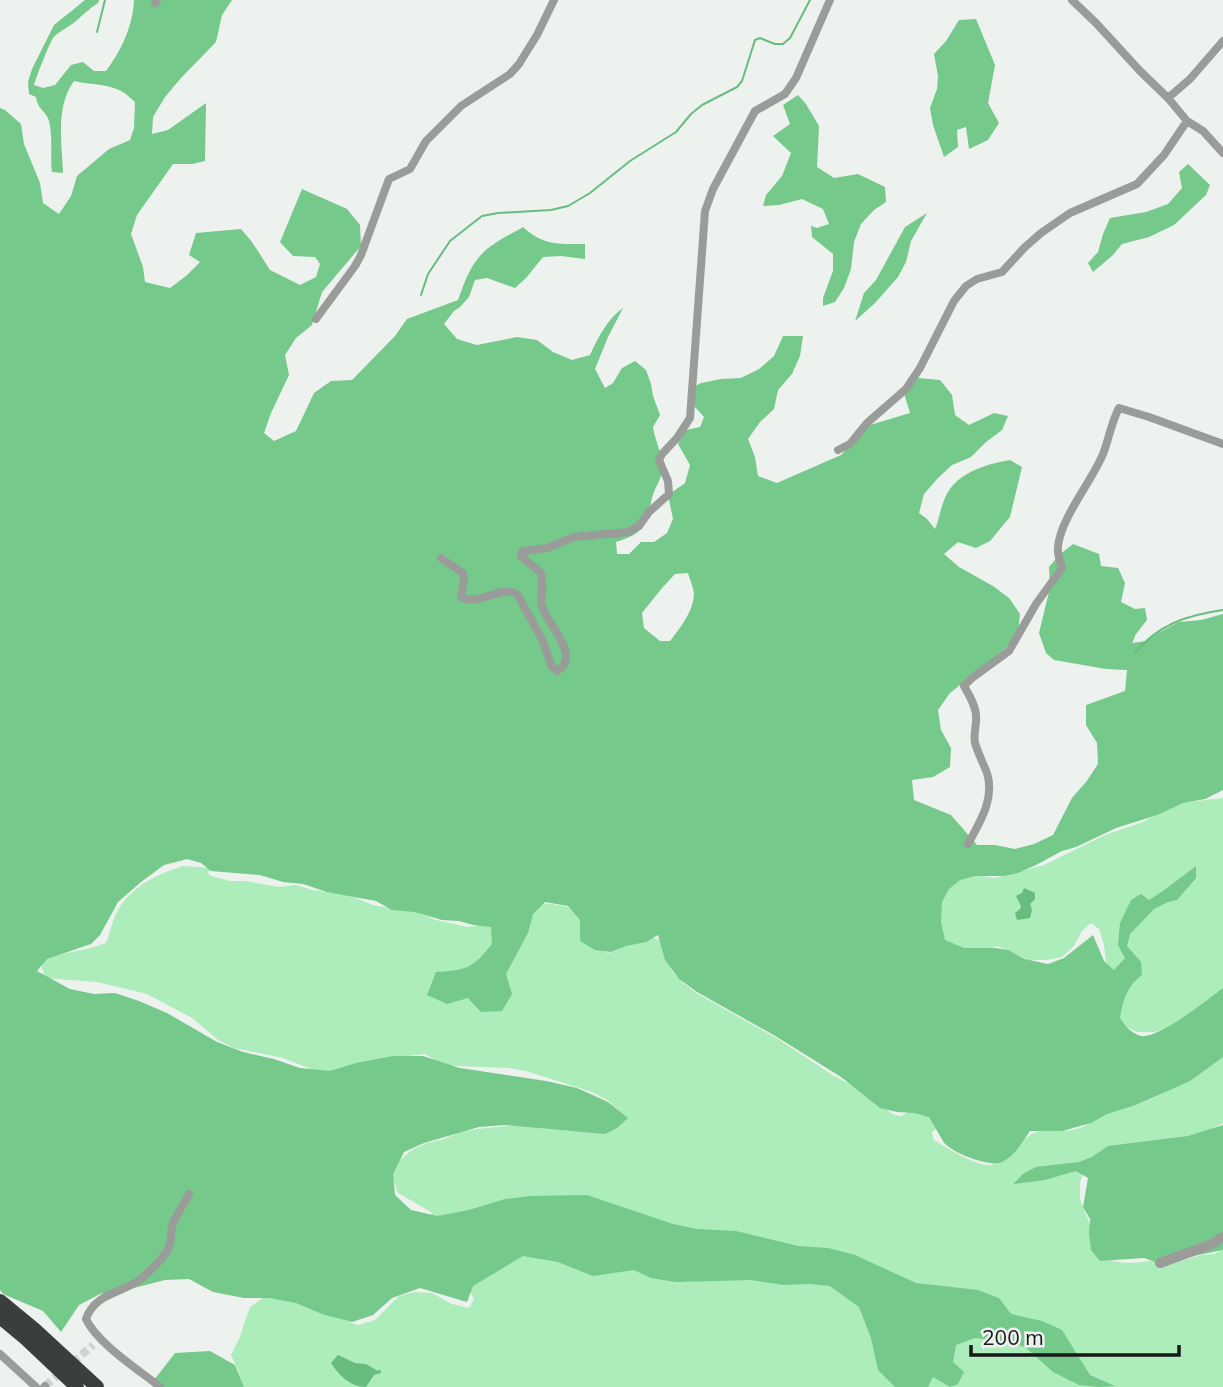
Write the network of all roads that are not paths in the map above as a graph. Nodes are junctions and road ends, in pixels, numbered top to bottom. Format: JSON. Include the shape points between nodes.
{"nodes":[{"id":1,"x":554,"y":0,"type":"edge"},
{"id":2,"x":830,"y":0,"type":"edge"},
{"id":3,"x":1072,"y":0,"type":"edge"},
{"id":4,"x":1223,"y":41,"type":"edge"},
{"id":5,"x":1168,"y":98,"type":"junction"},
{"id":6,"x":1187,"y":121,"type":"junction"},
{"id":7,"x":1223,"y":153,"type":"edge"},
{"id":8,"x":316,"y":318,"type":"dead end"},
{"id":9,"x":1223,"y":444,"type":"edge"},
{"id":10,"x":838,"y":450,"type":"dead end"},
{"id":11,"x":441,"y":558,"type":"dead end"},
{"id":12,"x":968,"y":844,"type":"dead end"},
{"id":13,"x":189,"y":1194,"type":"dead end"},
{"id":14,"x":1223,"y":1237,"type":"edge"},
{"id":15,"x":1160,"y":1263,"type":"dead end"},
{"id":16,"x":0,"y":1301,"type":"edge"},
{"id":17,"x":0,"y":1317,"type":"edge"},
{"id":18,"x":101,"y":1339,"type":"junction"},
{"id":19,"x":93,"y":1345,"type":"tunnel mouth"},
{"id":20,"x":0,"y":1354,"type":"edge"},
{"id":21,"x":42,"y":1387,"type":"edge"},
{"id":22,"x":77,"y":1387,"type":"edge"},
{"id":23,"x":97,"y":1387,"type":"edge"},
{"id":24,"x":160,"y":1387,"type":"edge"}],
"edges":[{"from":1,"to":8,"type":"street","via":[[510,74],[461,106],[426,141],[410,169],[389,179],[355,266]]},
{"from":2,"to":11,"type":"street","via":[[796,78],[785,94],[755,111],[705,211],[690,418],[659,460],[669,494],[628,532],[574,537],[547,548],[522,551],[521,556],[541,573],[541,601],[564,644],[563,667],[557,671],[552,667],[517,594],[512,591],[467,601],[461,597],[463,573]]},
{"from":3,"to":5,"type":"street"},
{"from":4,"to":5,"type":"street"},
{"from":5,"to":6,"type":"street"},
{"from":6,"to":7,"type":"street"},
{"from":6,"to":10,"type":"street","via":[[1137,184],[1070,213],[1032,240],[1002,272],[966,286],[906,390]]},
{"from":9,"to":12,"type":"street","via":[[1119,408],[1103,455],[1059,539],[1062,568],[1009,651],[964,686],[975,709],[974,740],[990,791],[982,820]]},
{"from":13,"to":18,"type":"street","via":[[174,1221],[171,1244],[164,1255],[142,1279],[95,1302],[86,1319]]},
{"from":14,"to":15,"type":"street"},
{"from":16,"to":23,"type":"highway"},
{"from":17,"to":22,"type":"highway"},
{"from":18,"to":19,"type":"street"},
{"from":18,"to":24,"type":"street"},
{"from":20,"to":21,"type":"street"}]}
